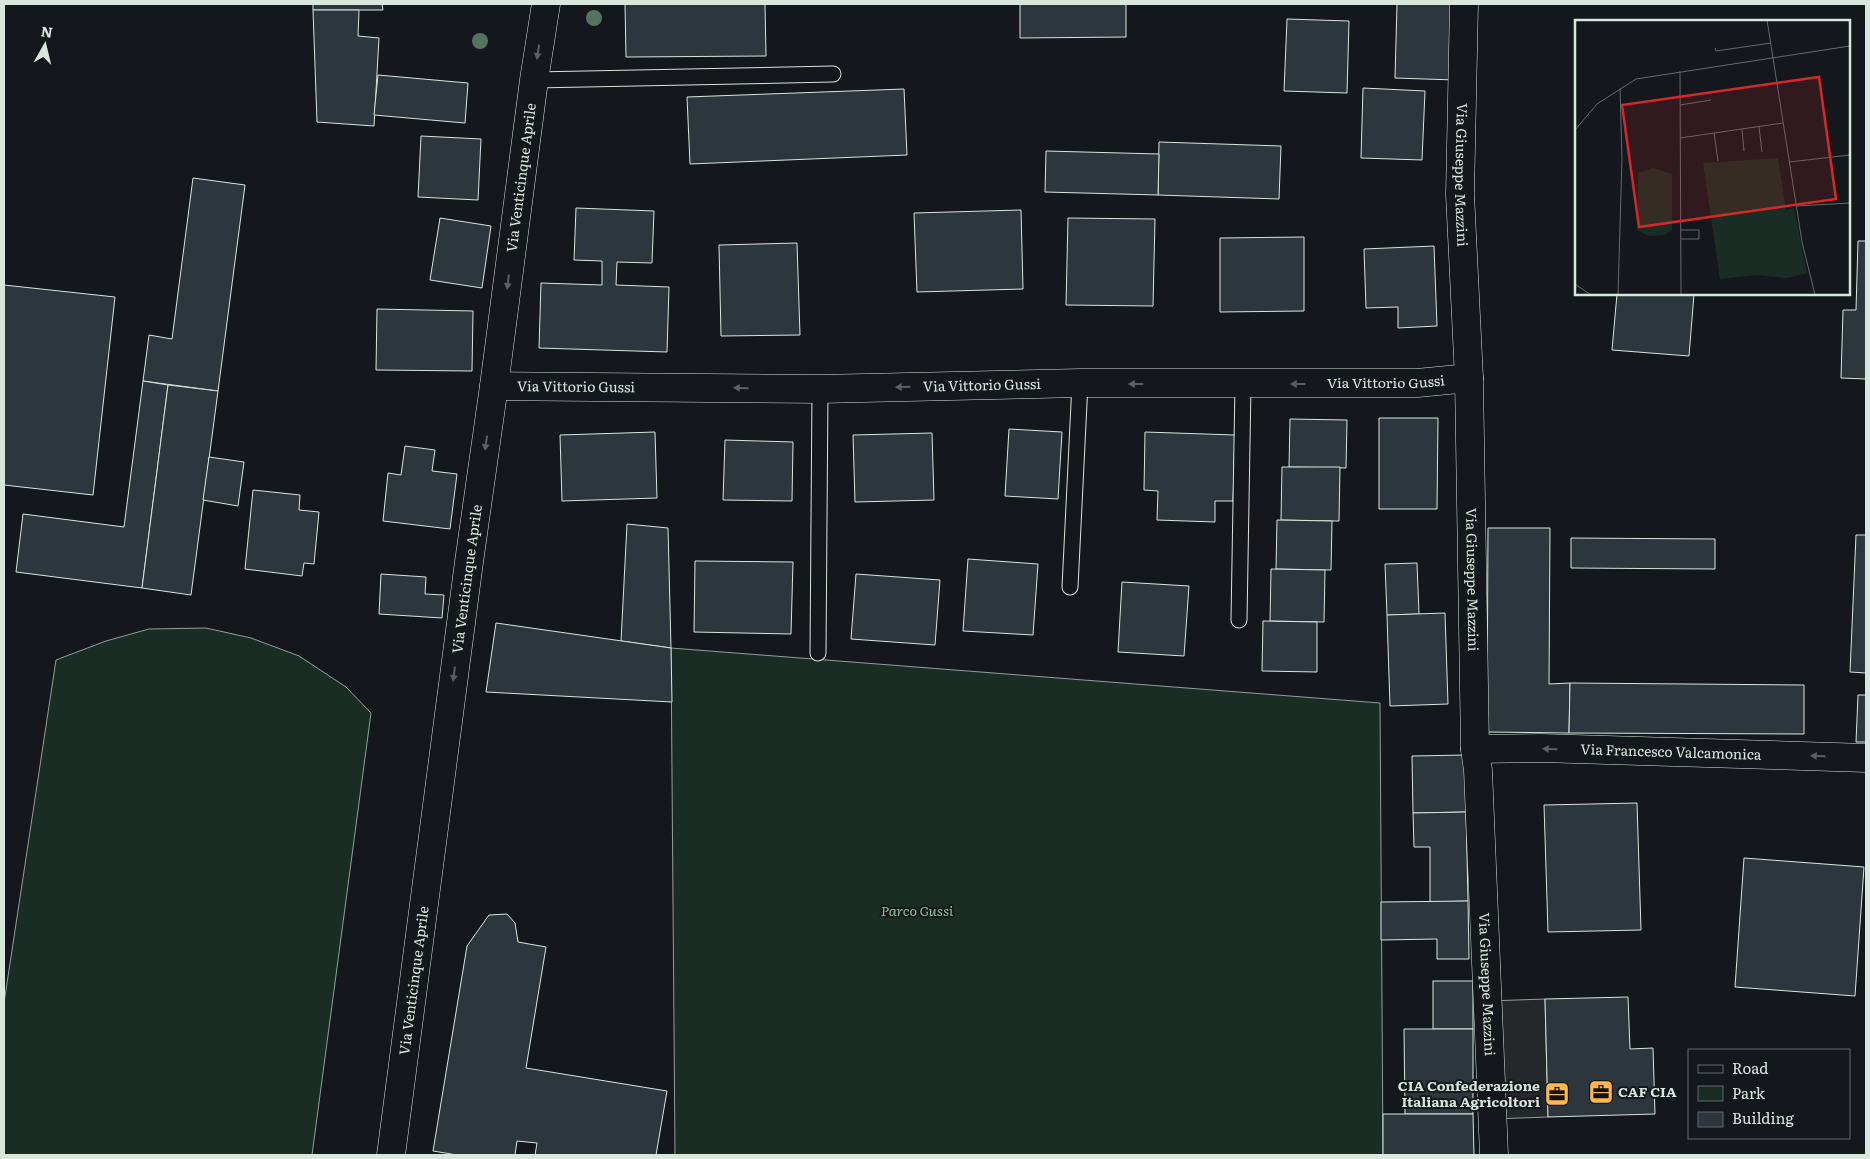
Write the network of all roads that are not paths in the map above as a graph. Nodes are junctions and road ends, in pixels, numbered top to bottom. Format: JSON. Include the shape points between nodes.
{"nodes":[{"id":1,"x":546,"y":4,"type":"edge"},
{"id":2,"x":1464,"y":4,"type":"edge"},
{"id":3,"x":833,"y":74,"type":"dead end"},
{"id":4,"x":534,"y":80,"type":"junction"},
{"id":5,"x":1469,"y":378,"type":"junction"},
{"id":6,"x":1080,"y":383,"type":"junction"},
{"id":7,"x":1243,"y":384,"type":"junction"},
{"id":8,"x":494,"y":386,"type":"junction"},
{"id":9,"x":820,"y":389,"type":"junction"},
{"id":10,"x":1070,"y":587,"type":"dead end"},
{"id":11,"x":1240,"y":620,"type":"dead end"},
{"id":12,"x":818,"y":653,"type":"dead end"},
{"id":13,"x":1475,"y":749,"type":"junction"},
{"id":14,"x":1866,"y":758,"type":"edge"},
{"id":15,"x":391,"y":1155,"type":"edge"},
{"id":16,"x":1494,"y":1155,"type":"edge"}],
"edges":[{"from":1,"to":4,"type":"street","name":"Via Venticinque Aprile","one_way":true},
{"from":2,"to":5,"type":"street","name":"Via Giuseppe Mazzini","via":[[1460,194]]},
{"from":3,"to":4,"type":"lane"},
{"from":4,"to":8,"type":"street","name":"Via Venticinque Aprile","one_way":true},
{"from":5,"to":7,"type":"street","name":"Via Vittorio Gussi","one_way":true,"via":[[1417,383]]},
{"from":5,"to":13,"type":"street","name":"Via Giuseppe Mazzini"},
{"from":7,"to":6,"type":"street","name":"Via Vittorio Gussi","one_way":true},
{"from":6,"to":9,"type":"street","name":"Via Vittorio Gussi","one_way":true},
{"from":6,"to":10,"type":"lane"},
{"from":7,"to":11,"type":"lane"},
{"from":9,"to":8,"type":"street","name":"Via Vittorio Gussi","one_way":true},
{"from":8,"to":15,"type":"street","name":"Via Venticinque Aprile","one_way":true},
{"from":9,"to":12,"type":"lane"},
{"from":14,"to":13,"type":"street","name":"Via Francesco Valcamonica","one_way":true,"via":[[1541,748]]},
{"from":13,"to":16,"type":"street","name":"Via Giuseppe Mazzini"}]}
